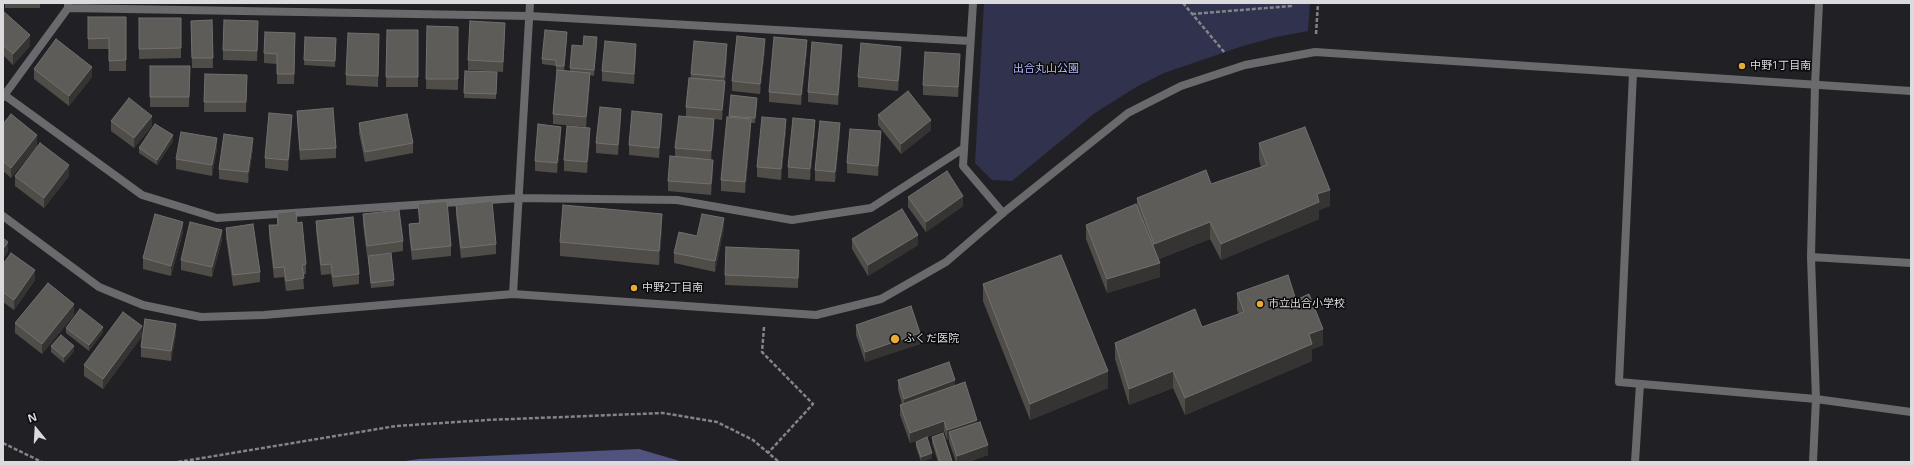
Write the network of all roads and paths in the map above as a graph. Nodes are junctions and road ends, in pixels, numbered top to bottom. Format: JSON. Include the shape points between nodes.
{"nodes":[{"id":1,"x":530,"y":3,"type":"edge"},
{"id":2,"x":973,"y":3,"type":"edge"},
{"id":3,"x":1183,"y":3,"type":"edge"},
{"id":4,"x":1291,"y":3,"type":"edge"},
{"id":5,"x":1318,"y":3,"type":"edge"},
{"id":6,"x":1820,"y":3,"type":"edge"},
{"id":7,"x":68,"y":6,"type":"edge"},
{"id":8,"x":1192,"y":14,"type":"junction"},
{"id":9,"x":530,"y":16,"type":"junction"},
{"id":10,"x":970,"y":41,"type":"junction"},
{"id":11,"x":1315,"y":52,"type":"junction"},
{"id":12,"x":1236,"y":68,"type":"junction"},
{"id":13,"x":1632,"y":73,"type":"junction"},
{"id":14,"x":1815,"y":85,"type":"junction"},
{"id":15,"x":1911,"y":91,"type":"edge"},
{"id":16,"x":3,"y":95,"type":"edge"},
{"id":17,"x":964,"y":148,"type":"junction"},
{"id":18,"x":519,"y":198,"type":"junction"},
{"id":19,"x":1003,"y":213,"type":"junction"},
{"id":20,"x":3,"y":216,"type":"edge"},
{"id":21,"x":1811,"y":257,"type":"junction"},
{"id":22,"x":1911,"y":263,"type":"edge"},
{"id":23,"x":513,"y":294,"type":"junction"},
{"id":24,"x":765,"y":311,"type":"junction"},
{"id":25,"x":1640,"y":384,"type":"junction"},
{"id":26,"x":1816,"y":398,"type":"junction"},
{"id":27,"x":1911,"y":412,"type":"edge"},
{"id":28,"x":3,"y":443,"type":"edge"},
{"id":29,"x":768,"y":453,"type":"junction"},
{"id":30,"x":42,"y":462,"type":"edge"},
{"id":31,"x":178,"y":462,"type":"edge"},
{"id":32,"x":779,"y":462,"type":"edge"},
{"id":33,"x":1635,"y":462,"type":"edge"},
{"id":34,"x":1813,"y":462,"type":"edge"}],
"edges":[{"from":1,"to":9,"type":"street"},
{"from":2,"to":10,"type":"street"},
{"from":3,"to":8,"type":"path"},
{"from":4,"to":8,"type":"path","via":[[1291,6]]},
{"from":5,"to":11,"type":"path"},
{"from":6,"to":14,"type":"street"},
{"from":7,"to":9,"type":"street"},
{"from":7,"to":16,"type":"street"},
{"from":8,"to":12,"type":"path"},
{"from":9,"to":10,"type":"street"},
{"from":9,"to":18,"type":"street"},
{"from":10,"to":17,"type":"street"},
{"from":11,"to":12,"type":"street"},
{"from":11,"to":13,"type":"street"},
{"from":12,"to":19,"type":"street","via":[[1181,86],[1128,113]]},
{"from":13,"to":14,"type":"street"},
{"from":13,"to":25,"type":"street","via":[[1619,382]]},
{"from":14,"to":15,"type":"street"},
{"from":14,"to":21,"type":"street"},
{"from":16,"to":18,"type":"street","via":[[142,195],[217,218]]},
{"from":17,"to":18,"type":"street","via":[[871,208],[792,220],[677,200]]},
{"from":17,"to":19,"type":"street","via":[[962,166]]},
{"from":18,"to":23,"type":"street"},
{"from":19,"to":24,"type":"street","via":[[946,262],[881,299],[816,315]]},
{"from":20,"to":23,"type":"street","via":[[99,287],[143,306],[201,317],[264,315]]},
{"from":21,"to":22,"type":"street"},
{"from":21,"to":26,"type":"street"},
{"from":23,"to":24,"type":"street"},
{"from":24,"to":29,"type":"path","via":[[762,352],[813,404]]},
{"from":25,"to":26,"type":"street"},
{"from":25,"to":33,"type":"street"},
{"from":26,"to":27,"type":"street"},
{"from":26,"to":34,"type":"street"},
{"from":28,"to":30,"type":"path"},
{"from":29,"to":31,"type":"path","via":[[753,440],[717,422],[663,413],[396,426]]},
{"from":29,"to":32,"type":"path"}]}
